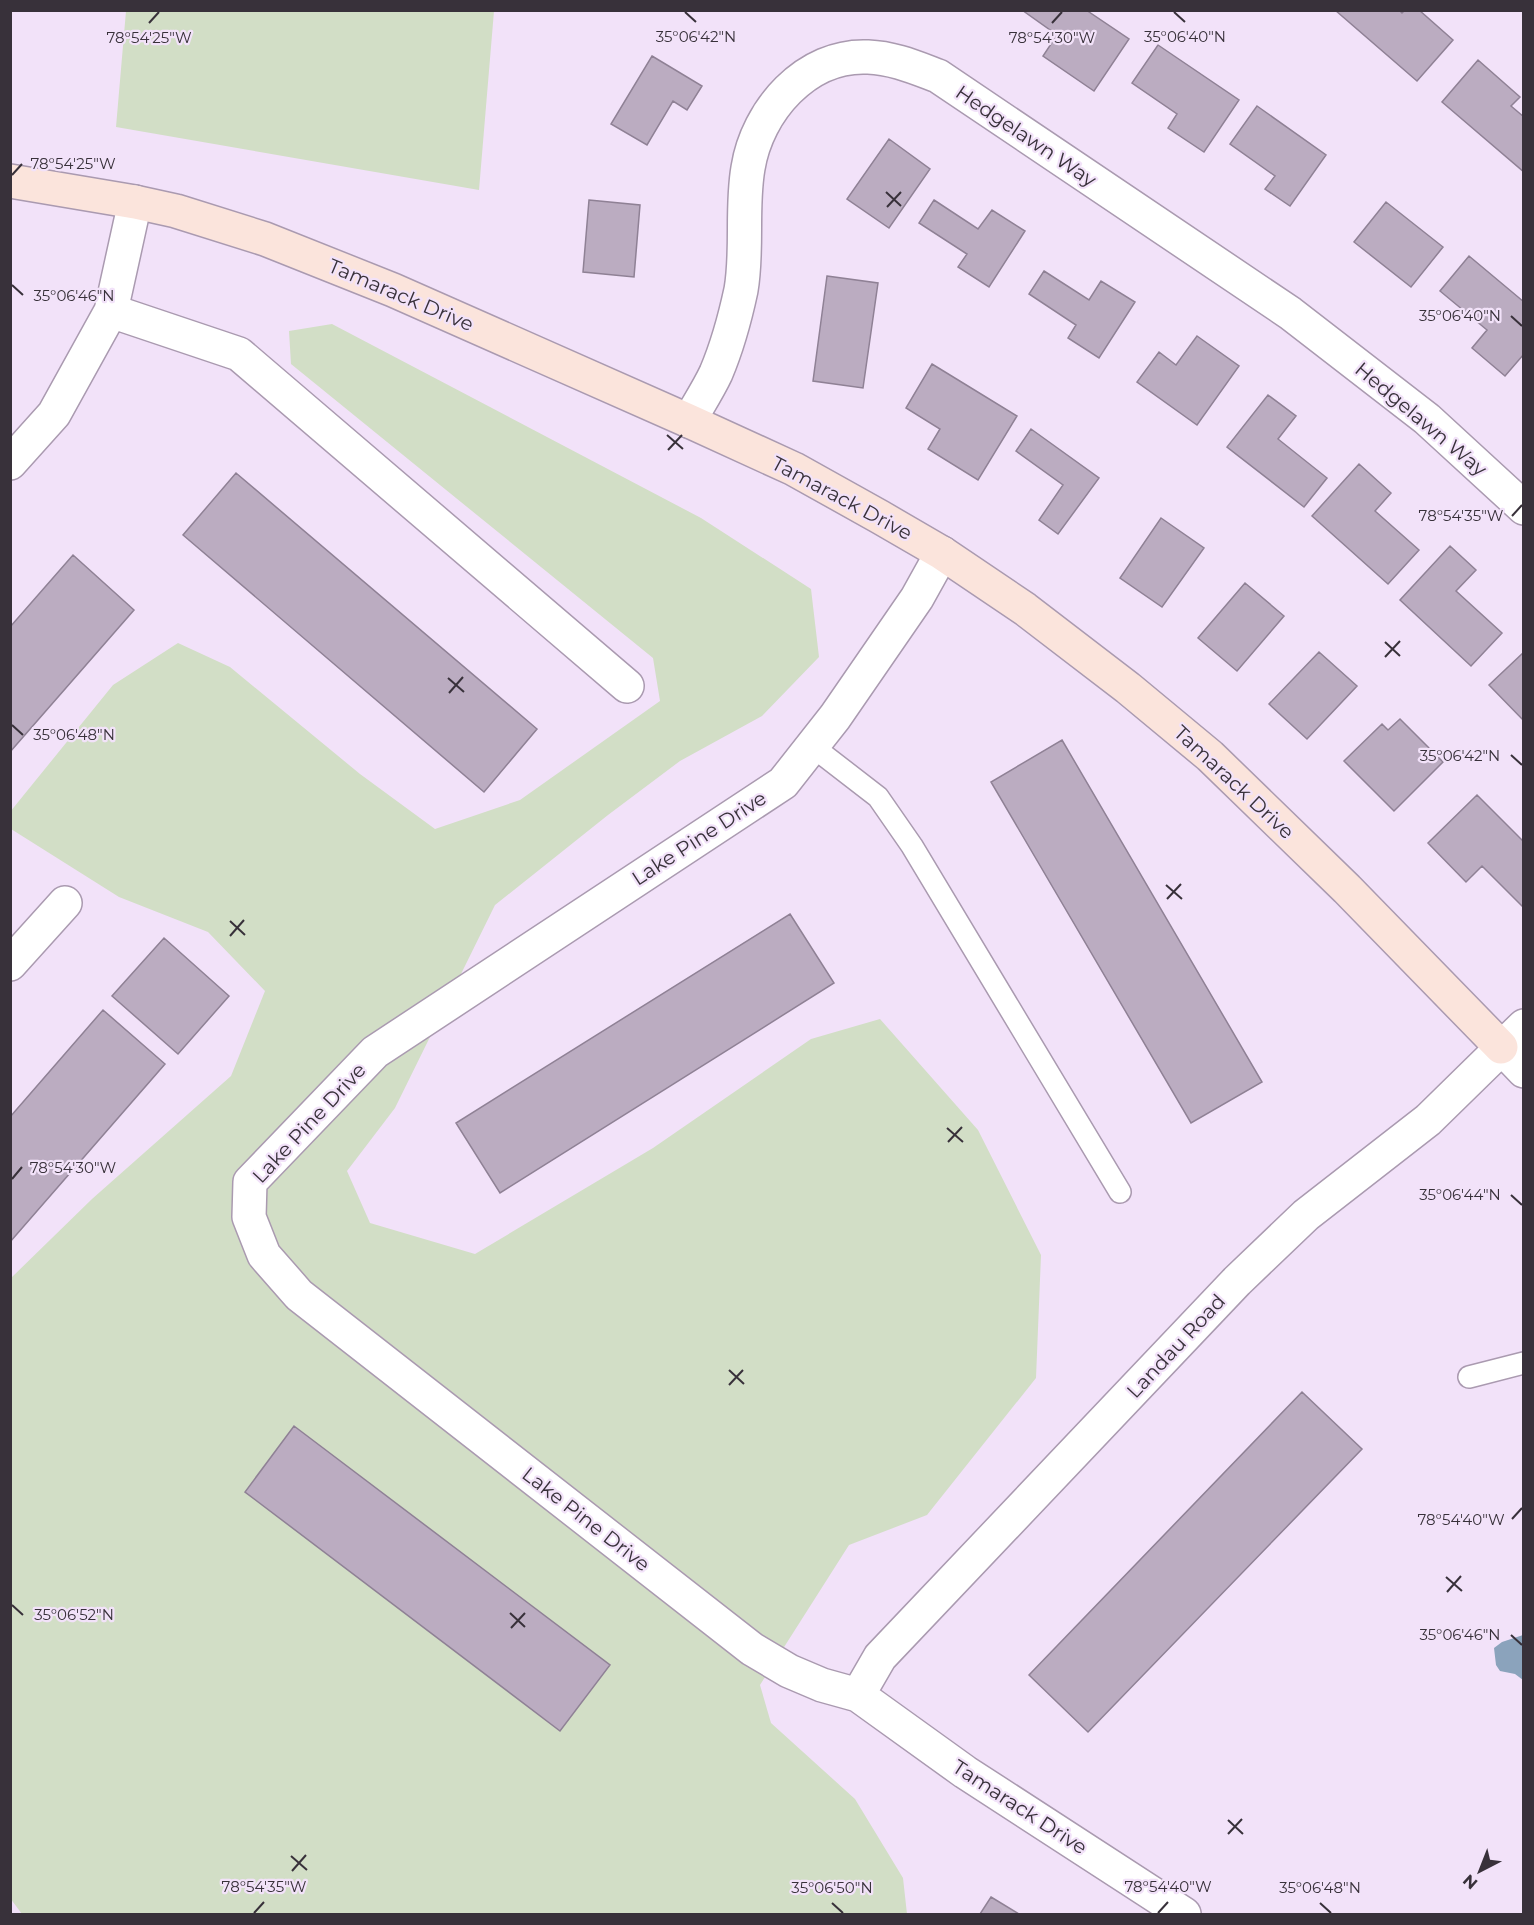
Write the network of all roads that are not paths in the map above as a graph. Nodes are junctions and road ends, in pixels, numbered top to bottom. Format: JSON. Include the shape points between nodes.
{"nodes":[{"id":1,"x":10,"y":181,"type":"edge"},
{"id":2,"x":135,"y":202,"type":"junction"},
{"id":3,"x":111,"y":311,"type":"junction"},
{"id":4,"x":689,"y":421,"type":"junction"},
{"id":5,"x":10,"y":463,"type":"edge"},
{"id":6,"x":1524,"y":508,"type":"edge"},
{"id":7,"x":942,"y":553,"type":"junction"},
{"id":8,"x":627,"y":686,"type":"dead end"},
{"id":9,"x":812,"y":746,"type":"junction"},
{"id":10,"x":65,"y":903,"type":"dead end"},
{"id":11,"x":10,"y":964,"type":"edge"},
{"id":12,"x":1512,"y":1036,"type":"edge"},
{"id":13,"x":1524,"y":1071,"type":"edge"},
{"id":14,"x":1120,"y":1192,"type":"dead end"},
{"id":15,"x":1524,"y":1363,"type":"edge"},
{"id":16,"x":1468,"y":1377,"type":"dead end"},
{"id":17,"x":858,"y":1695,"type":"junction"},
{"id":18,"x":1184,"y":1914,"type":"edge"}],
"edges":[{"from":1,"to":2,"type":"street","name":"Tamarack Drive"},
{"from":2,"to":3,"type":"street"},
{"from":2,"to":4,"type":"street","name":"Tamarack Drive","via":[[265,238]]},
{"from":3,"to":5,"type":"street","via":[[54,414]]},
{"from":3,"to":8,"type":"street","via":[[239,354]]},
{"from":4,"to":6,"type":"street","name":"Hedgelawn Way","via":[[715,374],[739,299],[747,169],[755,137],[768,112],[802,78],[821,67],[866,57],[897,61],[938,76],[1290,313],[1427,419]]},
{"from":4,"to":7,"type":"street","name":"Tamarack Drive","via":[[794,470]]},
{"from":7,"to":9,"type":"street","name":"Lake Pine Drive","via":[[918,598]]},
{"from":7,"to":12,"type":"street","name":"Tamarack Drive","via":[[1025,609],[1210,756],[1347,889]]},
{"from":9,"to":14,"type":"lane","via":[[878,797],[907,838]]},
{"from":9,"to":17,"type":"street","name":"Lake Pine Drive","via":[[783,783],[375,1052],[250,1182],[249,1216],[264,1256],[299,1295],[752,1649],[789,1671]]},
{"from":10,"to":11,"type":"street"},
{"from":12,"to":13,"type":"street","name":"Tamarack Drive"},
{"from":12,"to":17,"type":"street","name":"Landau Road","via":[[1428,1120],[1306,1215],[1237,1281],[880,1657]]},
{"from":15,"to":16,"type":"lane"},
{"from":17,"to":18,"type":"street","name":"Tamarack Drive","via":[[965,1772]]}]}
